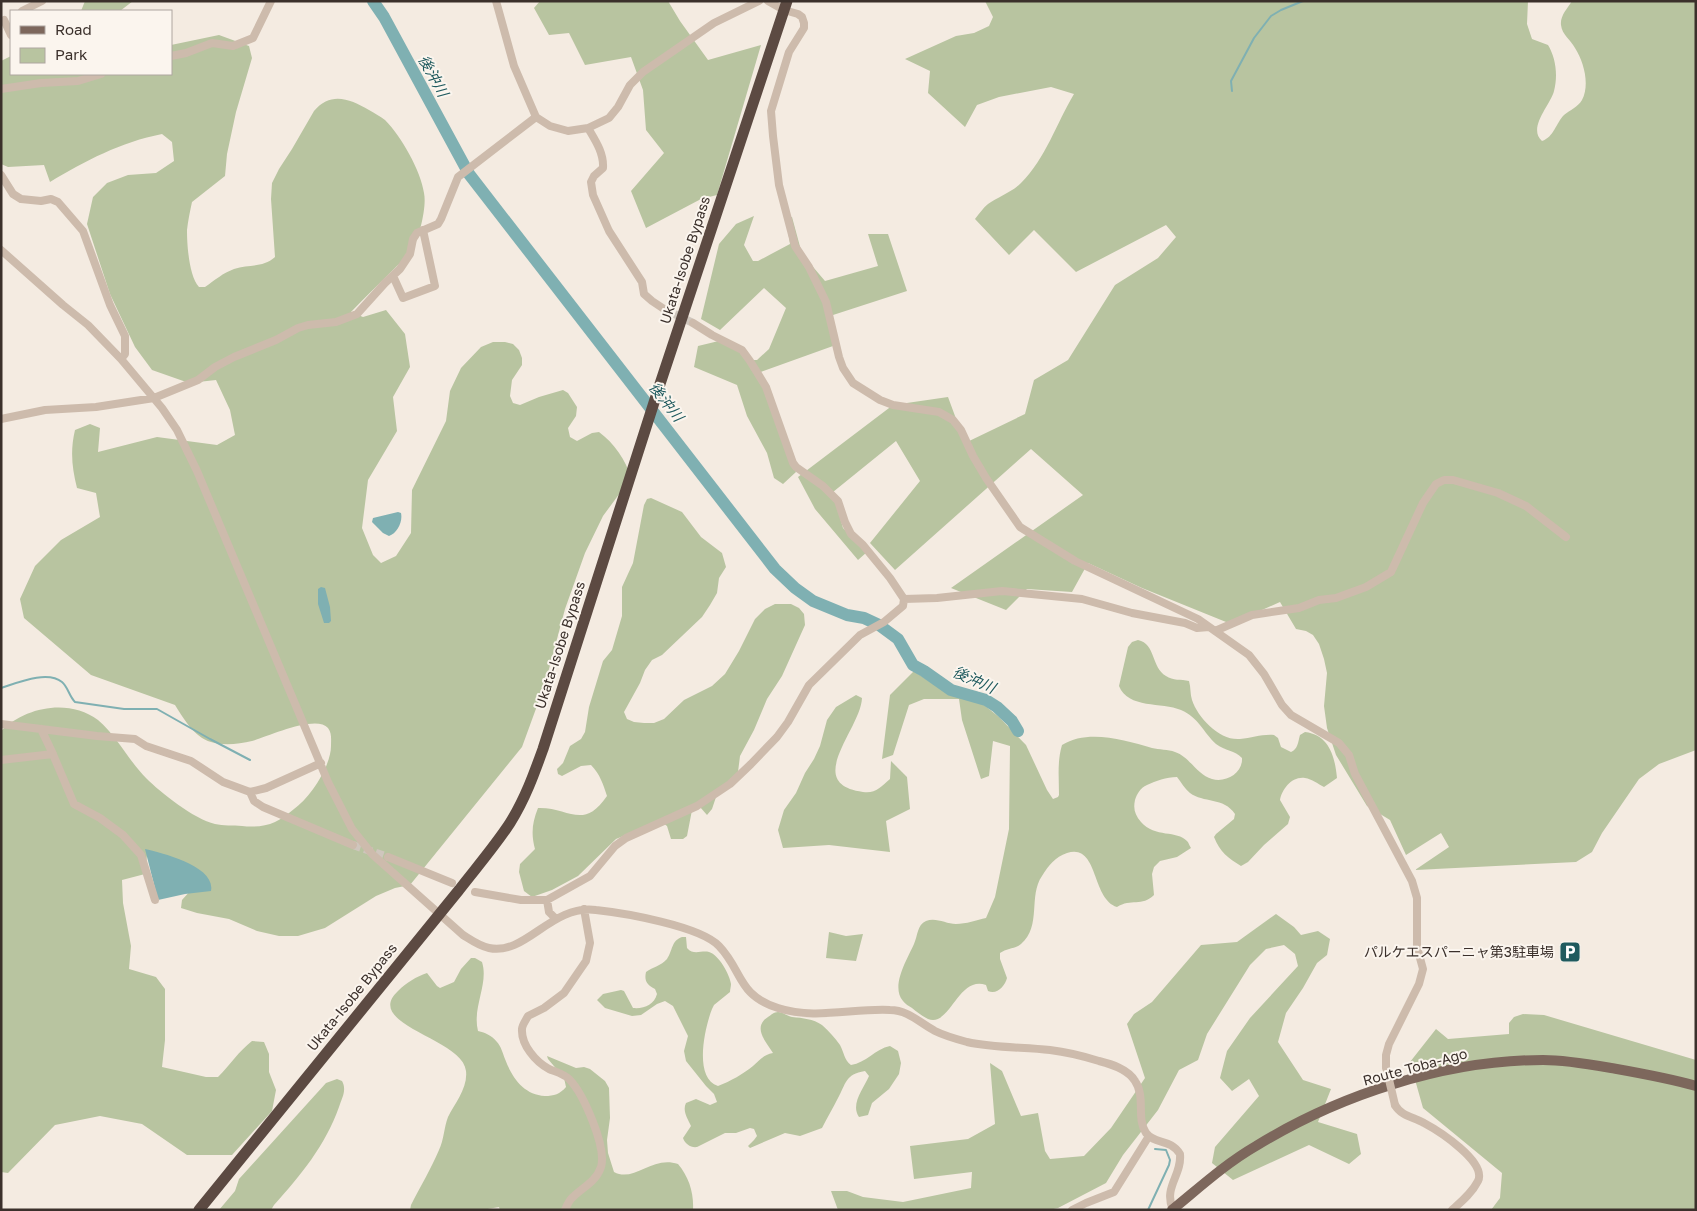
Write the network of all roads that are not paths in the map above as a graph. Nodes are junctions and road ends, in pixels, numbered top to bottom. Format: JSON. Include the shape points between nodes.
{"nodes":[{"id":1,"x":42,"y":1,"type":"edge"},
{"id":2,"x":271,"y":1,"type":"edge"},
{"id":3,"x":496,"y":1,"type":"edge"},
{"id":4,"x":759,"y":1,"type":"edge"},
{"id":5,"x":768,"y":1,"type":"edge"},
{"id":6,"x":786,"y":6,"type":"edge"},
{"id":7,"x":24,"y":10,"type":"edge"},
{"id":8,"x":6,"y":19,"type":"edge"},
{"id":9,"x":10,"y":32,"type":"edge"},
{"id":10,"x":172,"y":56,"type":"edge"},
{"id":11,"x":98,"y":75,"type":"edge"},
{"id":12,"x":1,"y":89,"type":"edge"},
{"id":13,"x":536,"y":117,"type":"junction"},
{"id":14,"x":588,"y":128,"type":"junction"},
{"id":15,"x":2,"y":179,"type":"edge"},
{"id":16,"x":422,"y":230,"type":"junction"},
{"id":17,"x":1,"y":250,"type":"edge"},
{"id":18,"x":393,"y":276,"type":"junction"},
{"id":19,"x":664,"y":309,"type":"tunnel mouth"},
{"id":20,"x":693,"y":323,"type":"tunnel mouth"},
{"id":21,"x":121,"y":359,"type":"junction"},
{"id":22,"x":154,"y":398,"type":"junction"},
{"id":23,"x":1,"y":418,"type":"edge"},
{"id":24,"x":1566,"y":536,"type":"dead end"},
{"id":25,"x":904,"y":599,"type":"junction"},
{"id":26,"x":1212,"y":629,"type":"junction"},
{"id":27,"x":1,"y":724,"type":"edge"},
{"id":28,"x":41,"y":729,"type":"junction"},
{"id":29,"x":54,"y":754,"type":"junction"},
{"id":30,"x":1,"y":760,"type":"edge"},
{"id":31,"x":321,"y":763,"type":"junction"},
{"id":32,"x":250,"y":792,"type":"junction"},
{"id":33,"x":353,"y":845,"type":"tunnel mouth"},
{"id":34,"x":388,"y":857,"type":"tunnel mouth"},
{"id":35,"x":452,"y":883,"type":"dead end"},
{"id":36,"x":475,"y":892,"type":"dead end"},
{"id":37,"x":155,"y":900,"type":"dead end"},
{"id":38,"x":547,"y":900,"type":"junction"},
{"id":39,"x":584,"y":909,"type":"junction"},
{"id":40,"x":439,"y":913,"type":"junction"},
{"id":41,"x":555,"y":918,"type":"junction"},
{"id":42,"x":1696,"y":1086,"type":"edge"},
{"id":43,"x":1149,"y":1136,"type":"junction"},
{"id":44,"x":199,"y":1210,"type":"edge"},
{"id":45,"x":565,"y":1210,"type":"edge"},
{"id":46,"x":1072,"y":1210,"type":"edge"},
{"id":47,"x":1172,"y":1210,"type":"edge"},
{"id":48,"x":1452,"y":1210,"type":"edge"}],
"edges":[{"from":1,"to":7,"type":"street"},
{"from":2,"to":10,"type":"street","via":[[253,38],[232,46],[212,43]]},
{"from":3,"to":13,"type":"street","via":[[514,66]]},
{"from":4,"to":14,"type":"street","via":[[714,23],[657,61],[630,85],[609,118]]},
{"from":5,"to":6,"type":"street"},
{"from":6,"to":26,"type":"street","via":[[802,17],[804,28],[789,52],[771,111],[779,185],[795,246],[826,302],[843,368],[853,383],[893,405],[939,412],[953,420],[986,478],[1020,527],[1075,561],[1198,619]]},
{"from":6,"to":40,"type":"highway","name":"Ukata-Isobe Bypass","via":[[532,780],[500,838]]},
{"from":8,"to":9,"type":"street"},
{"from":11,"to":12,"type":"street","via":[[78,81],[41,82]]},
{"from":13,"to":14,"type":"street","via":[[568,131]]},
{"from":13,"to":16,"type":"street","via":[[458,178],[438,224]]},
{"from":14,"to":19,"type":"street","via":[[604,160],[603,168],[591,182],[593,196],[609,231],[642,282],[644,294]]},
{"from":15,"to":21,"type":"street","via":[[21,199],[58,202],[83,232],[125,336],[125,354]]},
{"from":16,"to":18,"type":"street","via":[[413,239],[410,254]]},
{"from":16,"to":18,"type":"street","via":[[434,286],[403,298]]},
{"from":17,"to":21,"type":"street","via":[[88,325]]},
{"from":18,"to":22,"type":"street","via":[[358,314],[336,322],[298,328],[234,357],[198,380]]},
{"from":20,"to":25,"type":"street","via":[[742,350],[766,387],[793,462],[838,501],[851,534],[863,544]]},
{"from":21,"to":22,"type":"street"},
{"from":22,"to":23,"type":"street"},
{"from":22,"to":31,"type":"street","via":[[177,430],[197,471]]},
{"from":24,"to":26,"type":"street","via":[[1526,506],[1498,493],[1444,480],[1436,484],[1423,503],[1391,572],[1366,587],[1336,598],[1252,615]]},
{"from":25,"to":26,"type":"street","via":[[1002,591],[1082,599]]},
{"from":25,"to":38,"type":"street","via":[[898,612],[860,635],[809,685],[777,737],[730,784],[697,806],[626,838],[590,876]]},
{"from":26,"to":48,"type":"street","bridge":true,"via":[[1249,655],[1291,715],[1339,743],[1349,755],[1359,782],[1412,881],[1417,898],[1417,947],[1422,969],[1419,984],[1389,1044],[1386,1067],[1398,1111],[1444,1136],[1477,1167],[1479,1180]]},
{"from":27,"to":28,"type":"street"},
{"from":28,"to":29,"type":"street"},
{"from":28,"to":32,"type":"street","via":[[135,739],[191,761],[223,782]]},
{"from":29,"to":30,"type":"street"},
{"from":29,"to":37,"type":"street","via":[[74,804],[100,818],[141,855]]},
{"from":31,"to":32,"type":"street"},
{"from":31,"to":40,"type":"street","via":[[341,808],[363,844],[380,864]]},
{"from":32,"to":33,"type":"street","via":[[254,801],[263,807]]},
{"from":34,"to":35,"type":"street"},
{"from":36,"to":38,"type":"street","via":[[521,900]]},
{"from":38,"to":41,"type":"street","via":[[549,912]]},
{"from":39,"to":41,"type":"street"},
{"from":39,"to":43,"type":"street","via":[[654,919],[708,938],[725,954],[744,987],[775,1007],[816,1014],[891,1010],[912,1016],[951,1038],[978,1044],[1059,1051],[1109,1064],[1130,1074],[1136,1082],[1142,1101],[1142,1125]]},
{"from":39,"to":45,"type":"street","via":[[590,943],[586,961],[564,993],[528,1016],[522,1030],[524,1041],[534,1057],[548,1069],[566,1076],[576,1087],[599,1141],[602,1162],[599,1172],[571,1199]]},
{"from":40,"to":41,"type":"street","via":[[477,944],[500,949],[516,944]]},
{"from":40,"to":44,"type":"highway","name":"Ukata-Isobe Bypass"},
{"from":42,"to":47,"type":"main road","name":"Route Toba-Ago","via":[[1576,1062],[1544,1060],[1455,1068],[1345,1101],[1304,1119],[1225,1166]]},
{"from":43,"to":46,"type":"street","via":[[1114,1192]]},
{"from":43,"to":47,"type":"street","via":[[1173,1145],[1180,1154],[1170,1191]]}]}
